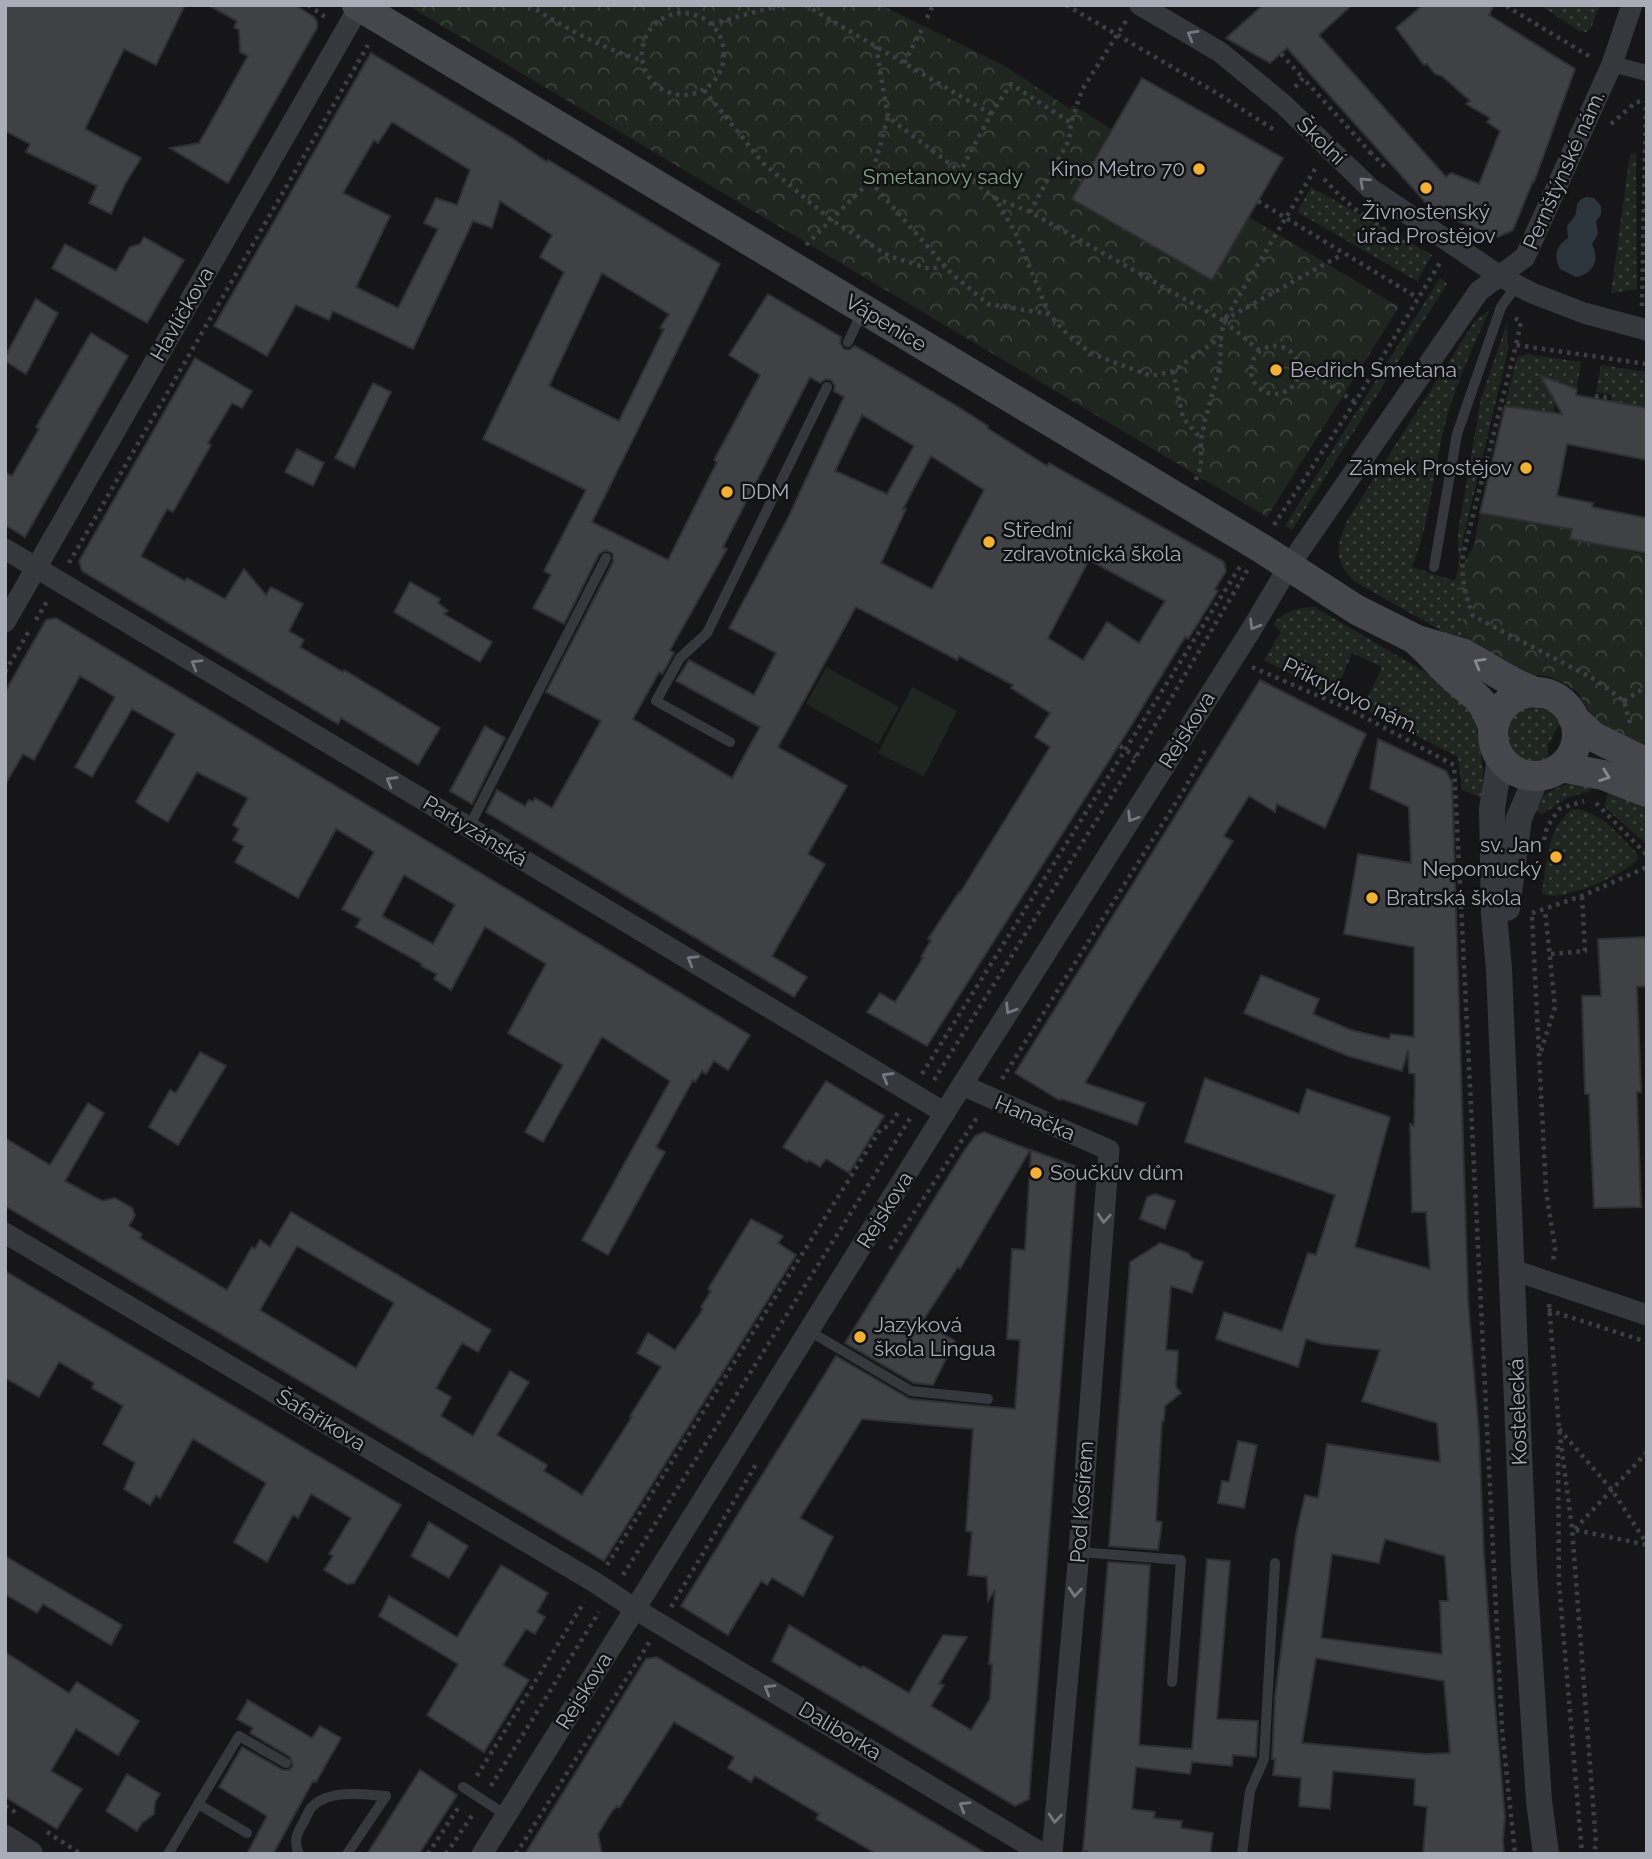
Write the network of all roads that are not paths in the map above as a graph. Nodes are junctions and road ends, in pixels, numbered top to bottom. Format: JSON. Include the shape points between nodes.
{"nodes":[{"id":1,"x":1632,"y":5,"type":"edge"},
{"id":2,"x":358,"y":6,"type":"edge"},
{"id":3,"x":1135,"y":10,"type":"edge"},
{"id":4,"x":1612,"y":64,"type":"junction"},
{"id":5,"x":1647,"y":73,"type":"edge"},
{"id":6,"x":1508,"y":281,"type":"junction"},
{"id":7,"x":864,"y":310,"type":"junction"},
{"id":8,"x":1645,"y":317,"type":"edge"},
{"id":9,"x":848,"y":342,"type":"dead end"},
{"id":10,"x":827,"y":387,"type":"dead end"},
{"id":11,"x":5,"y":549,"type":"edge"},
{"id":12,"x":606,"y":558,"type":"dead end"},
{"id":13,"x":1289,"y":566,"type":"junction"},
{"id":14,"x":1434,"y":567,"type":"dead end"},
{"id":15,"x":36,"y":568,"type":"junction"},
{"id":16,"x":5,"y":622,"type":"edge"},
{"id":17,"x":1417,"y":640,"type":"junction"},
{"id":18,"x":1538,"y":693,"type":"junction"},
{"id":19,"x":1573,"y":718,"type":"junction"},
{"id":20,"x":1493,"y":727,"type":"junction"},
{"id":21,"x":730,"y":741,"type":"dead end"},
{"id":22,"x":1500,"y":758,"type":"junction"},
{"id":23,"x":1647,"y":763,"type":"edge"},
{"id":24,"x":1549,"y":771,"type":"junction"},
{"id":25,"x":1647,"y":792,"type":"edge"},
{"id":26,"x":469,"y":827,"type":"junction"},
{"id":27,"x":1499,"y":969,"type":"junction"},
{"id":28,"x":961,"y":1085,"type":"junction"},
{"id":29,"x":945,"y":1113,"type":"junction"},
{"id":30,"x":1109,"y":1150,"type":"joint"},
{"id":31,"x":5,"y":1233,"type":"edge"},
{"id":32,"x":1513,"y":1270,"type":"junction"},
{"id":33,"x":1647,"y":1315,"type":"edge"},
{"id":34,"x":809,"y":1331,"type":"junction"},
{"id":35,"x":988,"y":1399,"type":"dead end"},
{"id":36,"x":1079,"y":1552,"type":"junction"},
{"id":37,"x":1275,"y":1563,"type":"dead end"},
{"id":38,"x":635,"y":1609,"type":"junction"},
{"id":39,"x":1172,"y":1682,"type":"dead end"},
{"id":40,"x":286,"y":1763,"type":"dead end"},
{"id":41,"x":466,"y":1789,"type":"road end"},
{"id":42,"x":198,"y":1804,"type":"junction"},
{"id":43,"x":506,"y":1815,"type":"junction"},
{"id":44,"x":247,"y":1833,"type":"dead end"},
{"id":45,"x":5,"y":1838,"type":"edge"},
{"id":46,"x":30,"y":1854,"type":"edge"},
{"id":47,"x":167,"y":1854,"type":"edge"},
{"id":48,"x":299,"y":1854,"type":"edge"},
{"id":49,"x":347,"y":1854,"type":"edge"},
{"id":50,"x":482,"y":1854,"type":"edge"},
{"id":51,"x":1043,"y":1854,"type":"edge"},
{"id":52,"x":1052,"y":1854,"type":"edge"},
{"id":53,"x":1242,"y":1854,"type":"edge"},
{"id":54,"x":1546,"y":1854,"type":"edge"}],
"edges":[{"from":1,"to":4,"type":"street","name":"Pernštýnské nám."},
{"from":2,"to":7,"type":"main road","name":"Vápenice"},
{"from":2,"to":15,"type":"street","name":"Havlíčkova"},
{"from":6,"to":3,"type":"street","name":"Školní","one_way":true,"via":[[1371,189],[1283,104],[1220,52]]},
{"from":4,"to":5,"type":"street","name":"Pernštýnské nám."},
{"from":4,"to":6,"type":"street","name":"Pernštýnské nám.","via":[[1525,257]]},
{"from":6,"to":8,"type":"street","via":[[1584,313]]},
{"from":6,"to":13,"type":"street","name":"Pernštýnské nám.","via":[[1479,291]]},
{"from":6,"to":14,"type":"lane","via":[[1457,434]]},
{"from":7,"to":9,"type":"lane"},
{"from":7,"to":13,"type":"main road","name":"Vápenice"},
{"from":10,"to":21,"type":"lane","via":[[707,634],[680,657],[656,701]]},
{"from":11,"to":15,"type":"street","name":"Partyzánská"},
{"from":12,"to":26,"type":"lane"},
{"from":13,"to":17,"type":"main road","name":"Vápenice","via":[[1357,610]]},
{"from":13,"to":28,"type":"street","name":"Rejskova","one_way":true,"via":[[1242,661]]},
{"from":15,"to":16,"type":"street","name":"Havlíčkova"},
{"from":26,"to":15,"type":"street","name":"Partyzánská","one_way":true},
{"from":18,"to":17,"type":"main road","name":"Vápenice","one_way":true,"via":[[1464,654]]},
{"from":17,"to":20,"type":"main road","name":"Vápenice","via":[[1474,692]]},
{"from":18,"to":19,"type":"main road","via":[[1562,702]]},
{"from":18,"to":20,"type":"main road","via":[[1507,703]]},
{"from":19,"to":23,"type":"main road","via":[[1594,737]]},
{"from":19,"to":24,"type":"main road","via":[[1576,744],[1570,757]]},
{"from":20,"to":22,"type":"main road"},
{"from":22,"to":24,"type":"main road","via":[[1524,775]]},
{"from":22,"to":27,"type":"street","name":"Kostelecká","via":[[1492,809]]},
{"from":24,"to":25,"type":"main road","one_way":true,"via":[[1603,775]]},
{"from":24,"to":27,"type":"street","name":"Kostelecká","via":[[1519,818]]},
{"from":29,"to":26,"type":"street","name":"Partyzánská","one_way":true},
{"from":27,"to":32,"type":"street","name":"Kostelecká"},
{"from":28,"to":29,"type":"street","name":"Rejskova"},
{"from":28,"to":30,"type":"street","name":"Hanačka"},
{"from":29,"to":34,"type":"street","name":"Rejskova"},
{"from":30,"to":36,"type":"street","name":"Pod Kosířem","one_way":true},
{"from":31,"to":38,"type":"street","name":"Šafaříkova"},
{"from":32,"to":33,"type":"street"},
{"from":32,"to":54,"type":"street","name":"Kostelecká","via":[[1531,1681]]},
{"from":34,"to":35,"type":"lane","via":[[911,1391]]},
{"from":34,"to":38,"type":"street","name":"Rejskova"},
{"from":36,"to":39,"type":"lane","via":[[1181,1560]]},
{"from":36,"to":52,"type":"street","name":"Pod Kosířem","one_way":true},
{"from":37,"to":53,"type":"lane","via":[[1264,1759],[1250,1791]]},
{"from":38,"to":43,"type":"street","name":"Rejskova"},
{"from":51,"to":38,"type":"street","name":"Daliborka","one_way":true},
{"from":40,"to":42,"type":"lane","via":[[239,1736]]},
{"from":41,"to":43,"type":"lane"},
{"from":42,"to":44,"type":"lane"},
{"from":42,"to":47,"type":"lane"},
{"from":43,"to":50,"type":"street","name":"Rejskova"},
{"from":45,"to":46,"type":"street"},
{"from":48,"to":49,"type":"lane","via":[[296,1835],[312,1807],[339,1795],[386,1796]]}]}
